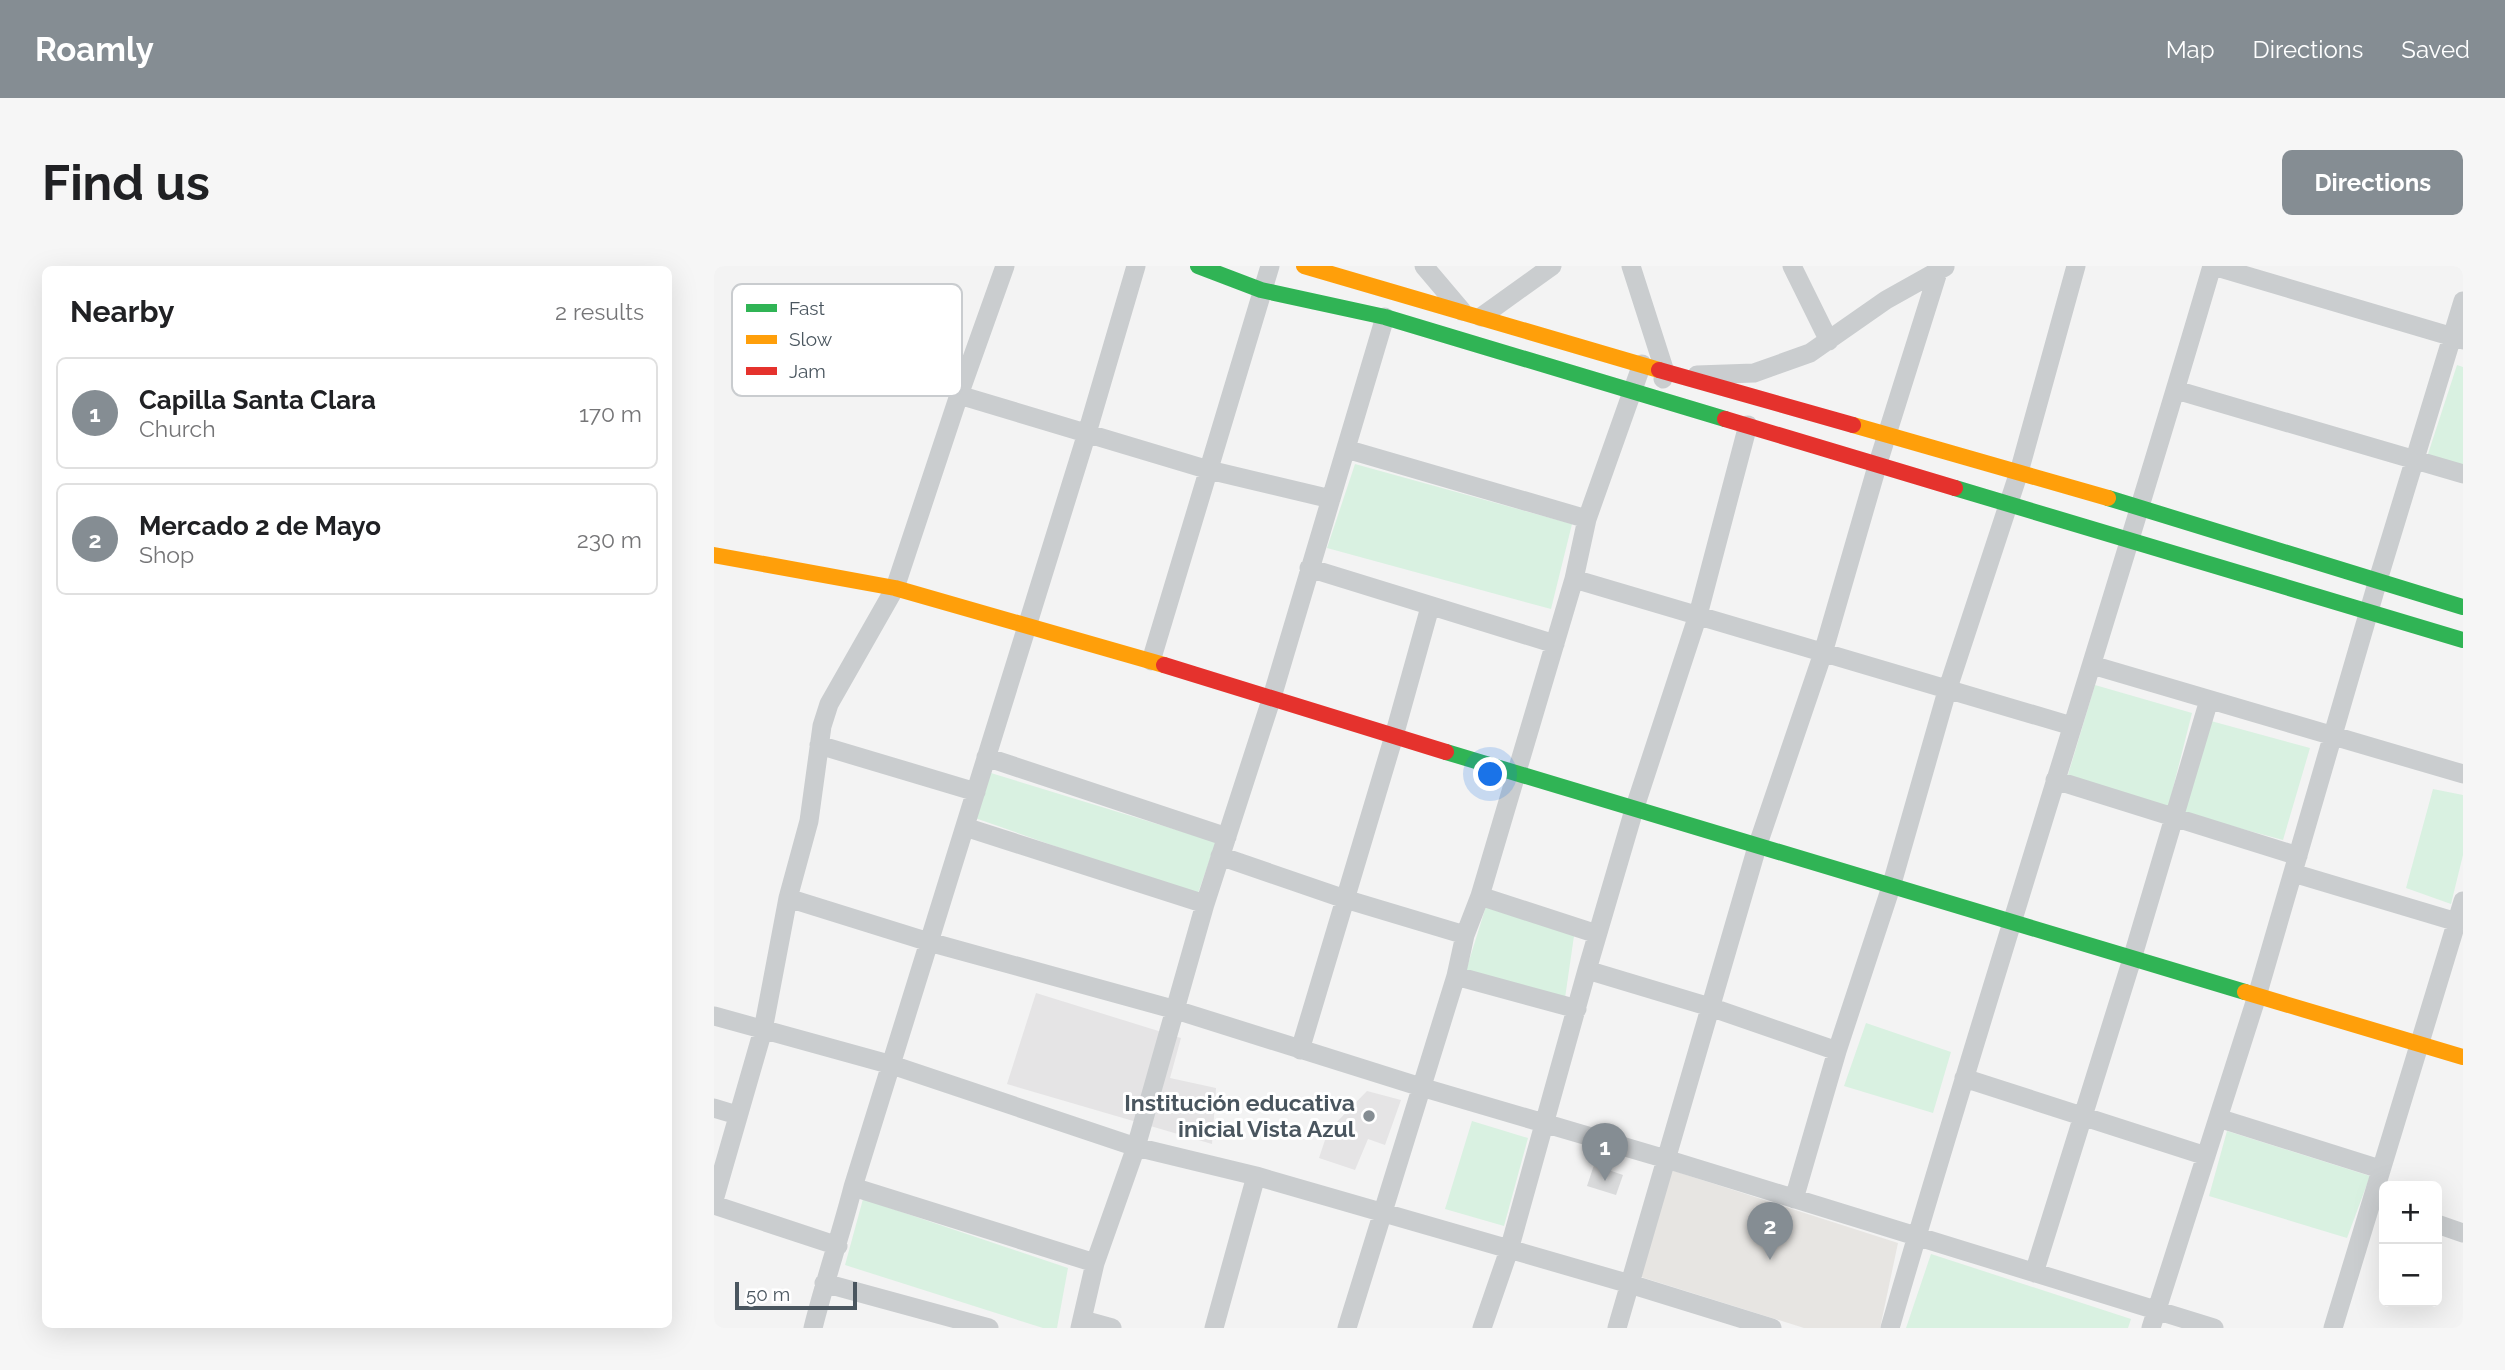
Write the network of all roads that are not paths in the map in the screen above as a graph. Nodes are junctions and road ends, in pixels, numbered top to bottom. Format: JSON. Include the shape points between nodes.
{"nodes":[{"id":1,"x":1005,"y":266,"type":"edge"},
{"id":2,"x":1136,"y":266,"type":"edge"},
{"id":3,"x":1198,"y":266,"type":"edge"},
{"id":4,"x":1270,"y":266,"type":"edge"},
{"id":5,"x":1304,"y":266,"type":"edge"},
{"id":6,"x":1424,"y":266,"type":"edge"},
{"id":7,"x":1552,"y":266,"type":"edge"},
{"id":8,"x":1631,"y":266,"type":"edge"},
{"id":9,"x":1792,"y":266,"type":"edge"},
{"id":10,"x":2076,"y":266,"type":"edge"},
{"id":11,"x":2213,"y":266,"type":"edge"},
{"id":12,"x":1943,"y":268,"type":"edge"},
{"id":13,"x":1261,"y":290,"type":"junction"},
{"id":14,"x":2463,"y":301,"type":"edge"},
{"id":15,"x":1462,"y":311,"type":"junction"},
{"id":16,"x":1385,"y":317,"type":"junction"},
{"id":17,"x":1481,"y":317,"type":"junction"},
{"id":18,"x":2458,"y":338,"type":"edge"},
{"id":19,"x":1829,"y":341,"type":"junction"},
{"id":20,"x":1642,"y":364,"type":"junction"},
{"id":21,"x":1673,"y":375,"type":"junction"},
{"id":22,"x":962,"y":387,"type":"edge"},
{"id":23,"x":2176,"y":390,"type":"junction"},
{"id":24,"x":1630,"y":391,"type":"junction"},
{"id":25,"x":959,"y":396,"type":"edge"},
{"id":26,"x":962,"y":396,"type":"edge"},
{"id":27,"x":1658,"y":400,"type":"junction"},
{"id":28,"x":1748,"y":425,"type":"junction"},
{"id":29,"x":1087,"y":433,"type":"junction"},
{"id":30,"x":1887,"y":434,"type":"junction"},
{"id":31,"x":1346,"y":449,"type":"junction"},
{"id":32,"x":2414,"y":460,"type":"junction"},
{"id":33,"x":1878,"y":463,"type":"junction"},
{"id":34,"x":1209,"y":470,"type":"junction"},
{"id":35,"x":2019,"y":472,"type":"junction"},
{"id":36,"x":2463,"y":474,"type":"edge"},
{"id":37,"x":1331,"y":499,"type":"junction"},
{"id":38,"x":2009,"y":503,"type":"junction"},
{"id":39,"x":2141,"y":507,"type":"junction"},
{"id":40,"x":1587,"y":519,"type":"junction"},
{"id":41,"x":2131,"y":540,"type":"junction"},
{"id":42,"x":714,"y":555,"type":"edge"},
{"id":43,"x":1309,"y":568,"type":"junction"},
{"id":44,"x":1573,"y":579,"type":"junction"},
{"id":45,"x":2378,"y":580,"type":"junction"},
{"id":46,"x":895,"y":588,"type":"junction"},
{"id":47,"x":1430,"y":607,"type":"junction"},
{"id":48,"x":2463,"y":607,"type":"edge"},
{"id":49,"x":2370,"y":612,"type":"junction"},
{"id":50,"x":1698,"y":615,"type":"junction"},
{"id":51,"x":1026,"y":625,"type":"junction"},
{"id":52,"x":2463,"y":640,"type":"edge"},
{"id":53,"x":1555,"y":644,"type":"junction"},
{"id":54,"x":1823,"y":653,"type":"junction"},
{"id":55,"x":1151,"y":661,"type":"junction"},
{"id":56,"x":2092,"y":665,"type":"junction"},
{"id":57,"x":1947,"y":691,"type":"junction"},
{"id":58,"x":1272,"y":697,"type":"junction"},
{"id":59,"x":2209,"y":700,"type":"junction"},
{"id":60,"x":2072,"y":726,"type":"junction"},
{"id":61,"x":1394,"y":736,"type":"junction"},
{"id":62,"x":2333,"y":737,"type":"junction"},
{"id":63,"x":819,"y":745,"type":"junction"},
{"id":64,"x":986,"y":757,"type":"junction"},
{"id":65,"x":2463,"y":774,"type":"edge"},
{"id":66,"x":1517,"y":775,"type":"junction"},
{"id":67,"x":2055,"y":780,"type":"junction"},
{"id":68,"x":976,"y":792,"type":"junction"},
{"id":69,"x":1634,"y":810,"type":"junction"},
{"id":70,"x":2175,"y":818,"type":"junction"},
{"id":71,"x":965,"y":827,"type":"junction"},
{"id":72,"x":1227,"y":837,"type":"junction"},
{"id":73,"x":1756,"y":847,"type":"junction"},
{"id":74,"x":1220,"y":856,"type":"junction"},
{"id":75,"x":2296,"y":865,"type":"junction"},
{"id":76,"x":1891,"y":887,"type":"junction"},
{"id":77,"x":1480,"y":897,"type":"junction"},
{"id":78,"x":788,"y":898,"type":"junction"},
{"id":79,"x":1345,"y":899,"type":"junction"},
{"id":80,"x":2463,"y":901,"type":"edge"},
{"id":81,"x":1205,"y":904,"type":"junction"},
{"id":82,"x":2457,"y":922,"type":"junction"},
{"id":83,"x":2010,"y":923,"type":"junction"},
{"id":84,"x":1597,"y":934,"type":"junction"},
{"id":85,"x":1465,"y":935,"type":"junction"},
{"id":86,"x":929,"y":942,"type":"junction"},
{"id":87,"x":2132,"y":959,"type":"junction"},
{"id":88,"x":1587,"y":970,"type":"junction"},
{"id":89,"x":1456,"y":976,"type":"junction"},
{"id":90,"x":2258,"y":996,"type":"junction"},
{"id":91,"x":1710,"y":1007,"type":"junction"},
{"id":92,"x":1577,"y":1009,"type":"junction"},
{"id":93,"x":1176,"y":1010,"type":"junction"},
{"id":94,"x":714,"y":1016,"type":"edge"},
{"id":95,"x":763,"y":1030,"type":"junction"},
{"id":96,"x":2420,"y":1045,"type":"junction"},
{"id":97,"x":1300,"y":1050,"type":"junction"},
{"id":98,"x":1837,"y":1051,"type":"junction"},
{"id":99,"x":2463,"y":1057,"type":"edge"},
{"id":100,"x":892,"y":1065,"type":"junction"},
{"id":101,"x":1964,"y":1078,"type":"junction"},
{"id":102,"x":1421,"y":1087,"type":"junction"},
{"id":103,"x":714,"y":1108,"type":"edge"},
{"id":104,"x":737,"y":1115,"type":"junction"},
{"id":105,"x":2083,"y":1116,"type":"junction"},
{"id":106,"x":2218,"y":1118,"type":"junction"},
{"id":107,"x":1546,"y":1124,"type":"junction"},
{"id":108,"x":1136,"y":1147,"type":"junction"},
{"id":109,"x":2206,"y":1156,"type":"junction"},
{"id":110,"x":1666,"y":1160,"type":"junction"},
{"id":111,"x":2380,"y":1169,"type":"junction"},
{"id":112,"x":1256,"y":1176,"type":"junction"},
{"id":113,"x":852,"y":1186,"type":"junction"},
{"id":114,"x":1794,"y":1199,"type":"junction"},
{"id":115,"x":714,"y":1203,"type":"edge"},
{"id":116,"x":2378,"y":1203,"type":"edge"},
{"id":117,"x":1382,"y":1213,"type":"junction"},
{"id":118,"x":2442,"y":1226,"type":"edge"},
{"id":119,"x":2463,"y":1233,"type":"edge"},
{"id":120,"x":1917,"y":1237,"type":"junction"},
{"id":121,"x":838,"y":1246,"type":"junction"},
{"id":122,"x":1509,"y":1250,"type":"junction"},
{"id":123,"x":1095,"y":1263,"type":"junction"},
{"id":124,"x":2034,"y":1273,"type":"junction"},
{"id":125,"x":824,"y":1283,"type":"junction"},
{"id":126,"x":1630,"y":1284,"type":"junction"},
{"id":127,"x":2154,"y":1319,"type":"edge"},
{"id":128,"x":1082,"y":1324,"type":"edge"},
{"id":129,"x":1761,"y":1326,"type":"edge"},
{"id":130,"x":813,"y":1328,"type":"edge"},
{"id":131,"x":989,"y":1328,"type":"edge"},
{"id":132,"x":1112,"y":1328,"type":"edge"},
{"id":133,"x":1214,"y":1328,"type":"edge"},
{"id":134,"x":1347,"y":1328,"type":"edge"},
{"id":135,"x":1482,"y":1328,"type":"edge"},
{"id":136,"x":1617,"y":1328,"type":"edge"},
{"id":137,"x":1890,"y":1328,"type":"edge"},
{"id":138,"x":2214,"y":1328,"type":"edge"},
{"id":139,"x":2333,"y":1328,"type":"edge"}],
"edges":[{"from":1,"to":22,"type":"street"},
{"from":2,"to":29,"type":"street"},
{"from":3,"to":13,"type":"street"},
{"from":4,"to":13,"type":"street"},
{"from":5,"to":15,"type":"street"},
{"from":6,"to":15,"type":"street"},
{"from":7,"to":17,"type":"street"},
{"from":8,"to":21,"type":"street"},
{"from":9,"to":19,"type":"street"},
{"from":10,"to":35,"type":"street"},
{"from":11,"to":18,"type":"street"},
{"from":11,"to":23,"type":"street"},
{"from":12,"to":19,"type":"street","via":[[1886,300]]},
{"from":12,"to":30,"type":"street"},
{"from":13,"to":16,"type":"street"},
{"from":13,"to":34,"type":"street"},
{"from":14,"to":18,"type":"street"},
{"from":15,"to":17,"type":"street"},
{"from":16,"to":24,"type":"street"},
{"from":16,"to":31,"type":"street"},
{"from":17,"to":20,"type":"street"},
{"from":18,"to":32,"type":"street"},
{"from":19,"to":21,"type":"street","via":[[1810,353],[1754,373]]},
{"from":20,"to":21,"type":"street"},
{"from":20,"to":24,"type":"street"},
{"from":21,"to":27,"type":"street"},
{"from":21,"to":30,"type":"street"},
{"from":23,"to":32,"type":"street"},
{"from":23,"to":39,"type":"street"},
{"from":24,"to":27,"type":"street"},
{"from":24,"to":40,"type":"street"},
{"from":25,"to":46,"type":"street"},
{"from":26,"to":29,"type":"street"},
{"from":27,"to":28,"type":"street"},
{"from":28,"to":33,"type":"street"},
{"from":28,"to":50,"type":"street"},
{"from":29,"to":34,"type":"street"},
{"from":29,"to":51,"type":"street"},
{"from":30,"to":33,"type":"street"},
{"from":30,"to":35,"type":"street"},
{"from":31,"to":37,"type":"street"},
{"from":31,"to":40,"type":"street"},
{"from":32,"to":36,"type":"street"},
{"from":32,"to":45,"type":"street"},
{"from":33,"to":38,"type":"street"},
{"from":33,"to":54,"type":"street"},
{"from":34,"to":37,"type":"street"},
{"from":34,"to":55,"type":"street"},
{"from":35,"to":38,"type":"street"},
{"from":35,"to":39,"type":"street"},
{"from":37,"to":43,"type":"street"},
{"from":38,"to":41,"type":"street"},
{"from":38,"to":57,"type":"street"},
{"from":39,"to":41,"type":"street"},
{"from":39,"to":45,"type":"street"},
{"from":40,"to":44,"type":"street"},
{"from":41,"to":49,"type":"street"},
{"from":41,"to":56,"type":"street"},
{"from":42,"to":46,"type":"street"},
{"from":43,"to":47,"type":"street"},
{"from":43,"to":58,"type":"street"},
{"from":44,"to":50,"type":"street"},
{"from":44,"to":53,"type":"street"},
{"from":45,"to":48,"type":"street"},
{"from":45,"to":49,"type":"street"},
{"from":46,"to":51,"type":"street"},
{"from":46,"to":63,"type":"street","via":[[828,704]]},
{"from":47,"to":53,"type":"street"},
{"from":47,"to":61,"type":"street"},
{"from":49,"to":52,"type":"street"},
{"from":49,"to":62,"type":"street"},
{"from":50,"to":54,"type":"street"},
{"from":50,"to":69,"type":"street"},
{"from":51,"to":55,"type":"street"},
{"from":51,"to":64,"type":"street"},
{"from":53,"to":66,"type":"street"},
{"from":54,"to":57,"type":"street"},
{"from":54,"to":73,"type":"street"},
{"from":55,"to":58,"type":"street"},
{"from":56,"to":59,"type":"street"},
{"from":56,"to":60,"type":"street"},
{"from":57,"to":60,"type":"street"},
{"from":57,"to":76,"type":"street"},
{"from":58,"to":61,"type":"street"},
{"from":58,"to":72,"type":"street"},
{"from":59,"to":62,"type":"street"},
{"from":59,"to":70,"type":"street"},
{"from":60,"to":67,"type":"street"},
{"from":61,"to":66,"type":"street"},
{"from":61,"to":79,"type":"street"},
{"from":62,"to":65,"type":"street"},
{"from":62,"to":75,"type":"street"},
{"from":63,"to":68,"type":"street"},
{"from":63,"to":78,"type":"street","via":[[809,821]]},
{"from":64,"to":68,"type":"street"},
{"from":64,"to":72,"type":"street"},
{"from":66,"to":69,"type":"street"},
{"from":66,"to":77,"type":"street"},
{"from":67,"to":70,"type":"street"},
{"from":67,"to":83,"type":"street"},
{"from":68,"to":71,"type":"street"},
{"from":69,"to":73,"type":"street"},
{"from":69,"to":84,"type":"street"},
{"from":70,"to":75,"type":"street"},
{"from":70,"to":87,"type":"street"},
{"from":71,"to":81,"type":"street"},
{"from":71,"to":86,"type":"street"},
{"from":72,"to":74,"type":"street"},
{"from":73,"to":76,"type":"street"},
{"from":73,"to":91,"type":"street"},
{"from":74,"to":79,"type":"street"},
{"from":74,"to":81,"type":"street"},
{"from":75,"to":82,"type":"street"},
{"from":75,"to":90,"type":"street"},
{"from":76,"to":83,"type":"street"},
{"from":76,"to":98,"type":"street"},
{"from":77,"to":84,"type":"street"},
{"from":77,"to":85,"type":"street"},
{"from":78,"to":86,"type":"street"},
{"from":78,"to":95,"type":"street"},
{"from":79,"to":85,"type":"street"},
{"from":79,"to":97,"type":"street"},
{"from":80,"to":82,"type":"street"},
{"from":81,"to":93,"type":"street"},
{"from":82,"to":96,"type":"street"},
{"from":83,"to":87,"type":"street"},
{"from":83,"to":101,"type":"street"},
{"from":84,"to":88,"type":"street"},
{"from":85,"to":89,"type":"street"},
{"from":86,"to":93,"type":"street"},
{"from":86,"to":100,"type":"street"},
{"from":87,"to":90,"type":"street"},
{"from":87,"to":105,"type":"street"},
{"from":88,"to":91,"type":"street"},
{"from":88,"to":92,"type":"street"},
{"from":89,"to":92,"type":"street"},
{"from":89,"to":102,"type":"street"},
{"from":90,"to":96,"type":"street"},
{"from":90,"to":106,"type":"street"},
{"from":91,"to":98,"type":"street"},
{"from":91,"to":110,"type":"street"},
{"from":92,"to":107,"type":"street"},
{"from":93,"to":97,"type":"street"},
{"from":93,"to":108,"type":"street"},
{"from":94,"to":95,"type":"street"},
{"from":95,"to":100,"type":"street"},
{"from":95,"to":104,"type":"street"},
{"from":96,"to":99,"type":"street"},
{"from":96,"to":111,"type":"street"},
{"from":97,"to":102,"type":"street"},
{"from":98,"to":114,"type":"street"},
{"from":100,"to":108,"type":"street"},
{"from":100,"to":113,"type":"street"},
{"from":101,"to":105,"type":"street"},
{"from":101,"to":120,"type":"street"},
{"from":102,"to":107,"type":"street"},
{"from":102,"to":117,"type":"street"},
{"from":103,"to":104,"type":"street"},
{"from":104,"to":115,"type":"street"},
{"from":105,"to":109,"type":"street"},
{"from":105,"to":124,"type":"street"},
{"from":106,"to":109,"type":"street"},
{"from":106,"to":111,"type":"street"},
{"from":107,"to":110,"type":"street"},
{"from":107,"to":122,"type":"street"},
{"from":108,"to":112,"type":"street"},
{"from":108,"to":123,"type":"street"},
{"from":109,"to":127,"type":"street"},
{"from":110,"to":114,"type":"street"},
{"from":110,"to":126,"type":"street"},
{"from":111,"to":116,"type":"street"},
{"from":112,"to":117,"type":"street"},
{"from":112,"to":133,"type":"street"},
{"from":113,"to":121,"type":"street"},
{"from":113,"to":123,"type":"street"},
{"from":114,"to":120,"type":"street"},
{"from":115,"to":121,"type":"street"},
{"from":116,"to":139,"type":"street"},
{"from":117,"to":122,"type":"street"},
{"from":117,"to":134,"type":"street"},
{"from":118,"to":119,"type":"street"},
{"from":120,"to":124,"type":"street"},
{"from":120,"to":137,"type":"street"},
{"from":121,"to":125,"type":"street"},
{"from":122,"to":126,"type":"street"},
{"from":122,"to":135,"type":"street"},
{"from":123,"to":128,"type":"street"},
{"from":124,"to":127,"type":"street"},
{"from":125,"to":130,"type":"street"},
{"from":125,"to":131,"type":"street"},
{"from":126,"to":129,"type":"street"},
{"from":126,"to":136,"type":"street"},
{"from":127,"to":138,"type":"street"},
{"from":128,"to":132,"type":"street"}]}
